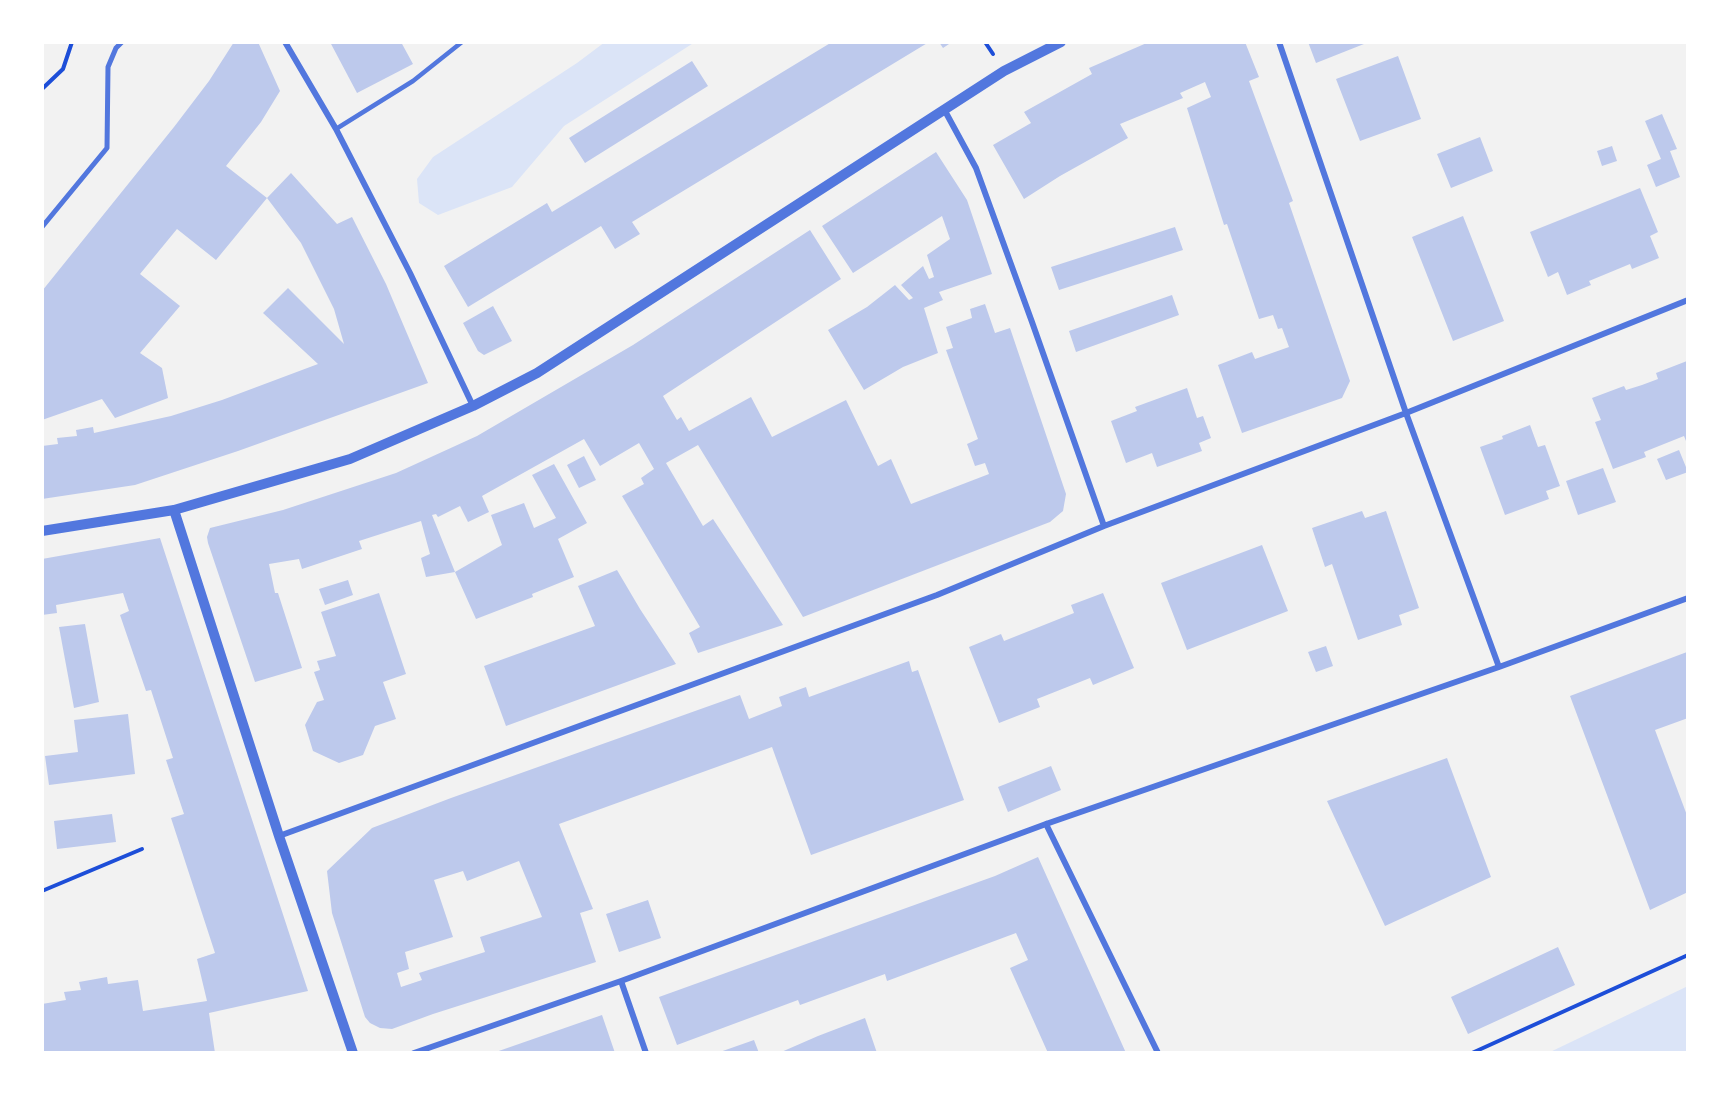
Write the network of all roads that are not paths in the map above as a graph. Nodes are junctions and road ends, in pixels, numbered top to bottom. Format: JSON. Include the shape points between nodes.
{"nodes":[{"id":1,"x":122,"y":42,"type":"edge"},
{"id":2,"x":285,"y":42,"type":"edge"},
{"id":3,"x":462,"y":42,"type":"edge"},
{"id":4,"x":1061,"y":42,"type":"edge"},
{"id":5,"x":1279,"y":42,"type":"edge"},
{"id":6,"x":945,"y":111,"type":"junction"},
{"id":7,"x":336,"y":129,"type":"junction"},
{"id":8,"x":42,"y":227,"type":"edge"},
{"id":9,"x":1688,"y":300,"type":"edge"},
{"id":10,"x":473,"y":406,"type":"junction"},
{"id":11,"x":1406,"y":412,"type":"junction"},
{"id":12,"x":174,"y":510,"type":"junction"},
{"id":13,"x":1104,"y":526,"type":"junction"},
{"id":14,"x":42,"y":531,"type":"edge"},
{"id":15,"x":1688,"y":598,"type":"edge"},
{"id":16,"x":1499,"y":667,"type":"junction"},
{"id":17,"x":1047,"y":824,"type":"junction"},
{"id":18,"x":279,"y":836,"type":"junction"},
{"id":19,"x":621,"y":981,"type":"junction"},
{"id":20,"x":354,"y":1053,"type":"edge"},
{"id":21,"x":414,"y":1053,"type":"edge"},
{"id":22,"x":646,"y":1053,"type":"edge"},
{"id":23,"x":1158,"y":1053,"type":"edge"}],
"edges":[{"from":1,"to":8,"type":"street","via":[[108,67],[107,148]]},
{"from":2,"to":7,"type":"street"},
{"from":3,"to":7,"type":"lane","via":[[413,81]]},
{"from":4,"to":6,"type":"street","via":[[1004,71]]},
{"from":5,"to":11,"type":"street"},
{"from":6,"to":10,"type":"street","via":[[537,373]]},
{"from":6,"to":13,"type":"street","via":[[976,168]]},
{"from":7,"to":10,"type":"street"},
{"from":9,"to":11,"type":"street"},
{"from":10,"to":12,"type":"street","via":[[350,459]]},
{"from":11,"to":13,"type":"street"},
{"from":11,"to":16,"type":"street"},
{"from":12,"to":14,"type":"street"},
{"from":12,"to":18,"type":"street"},
{"from":13,"to":18,"type":"street","via":[[937,595]]},
{"from":15,"to":16,"type":"street"},
{"from":16,"to":17,"type":"street"},
{"from":17,"to":19,"type":"street"},
{"from":17,"to":23,"type":"street"},
{"from":18,"to":20,"type":"street"},
{"from":19,"to":21,"type":"street"},
{"from":19,"to":22,"type":"street"}]}
